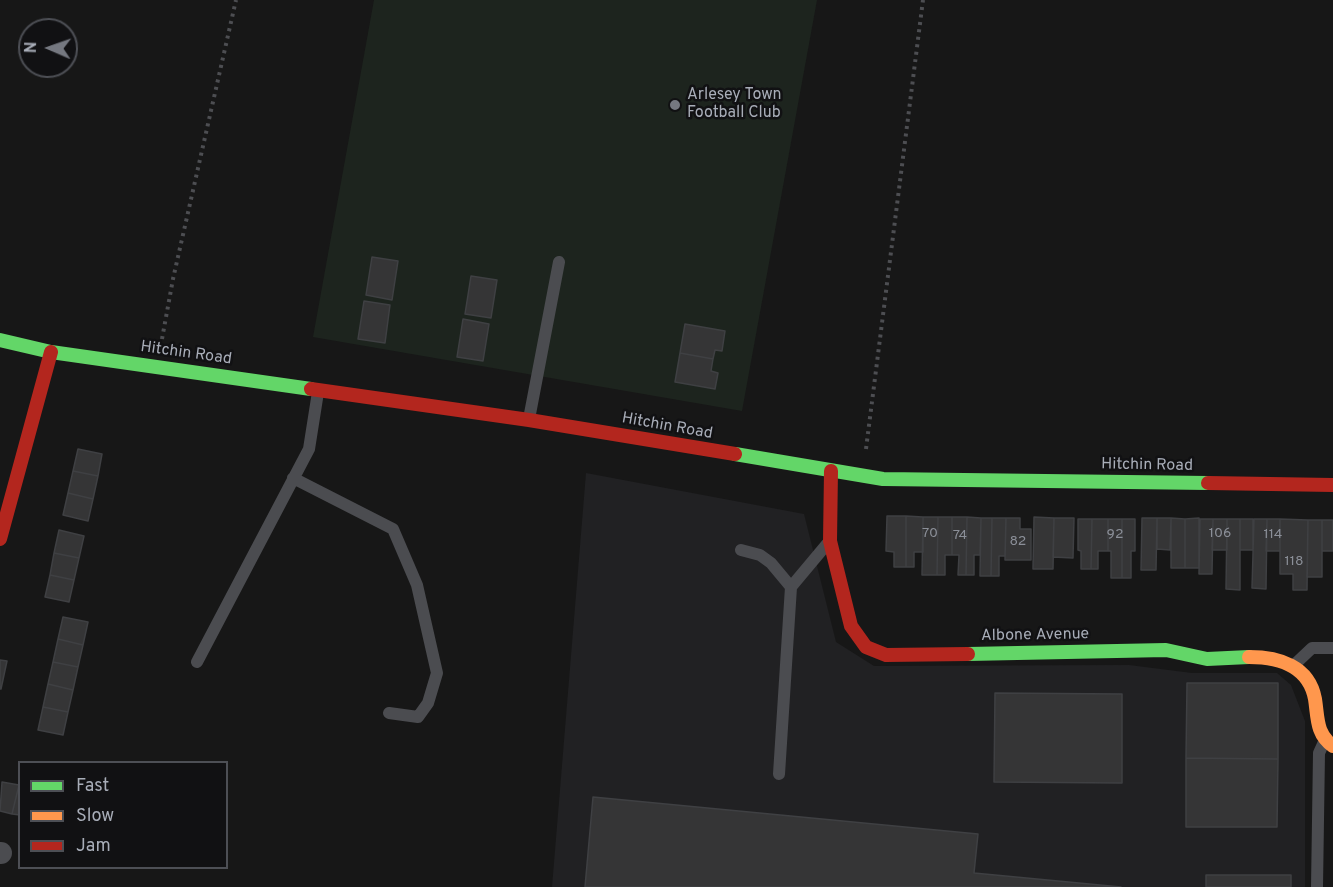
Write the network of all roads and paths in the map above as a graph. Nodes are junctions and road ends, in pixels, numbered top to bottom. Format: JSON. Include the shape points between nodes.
{"nodes":[{"id":1,"x":236,"y":0,"type":"edge"},
{"id":2,"x":923,"y":0,"type":"edge"},
{"id":3,"x":559,"y":262,"type":"dead end"},
{"id":4,"x":0,"y":340,"type":"edge"},
{"id":5,"x":51,"y":352,"type":"junction"},
{"id":6,"x":157,"y":366,"type":"junction"},
{"id":7,"x":319,"y":389,"type":"junction"},
{"id":8,"x":528,"y":420,"type":"junction"},
{"id":9,"x":831,"y":471,"type":"junction"},
{"id":10,"x":862,"y":476,"type":"junction"},
{"id":11,"x":293,"y":478,"type":"junction"},
{"id":12,"x":1333,"y":485,"type":"edge"},
{"id":13,"x":0,"y":539,"type":"edge"},
{"id":14,"x":830,"y":541,"type":"junction"},
{"id":15,"x":741,"y":550,"type":"dead end"},
{"id":16,"x":791,"y":587,"type":"junction"},
{"id":17,"x":1333,"y":648,"type":"edge"},
{"id":18,"x":197,"y":662,"type":"dead end"},
{"id":19,"x":1293,"y":665,"type":"junction"},
{"id":20,"x":389,"y":713,"type":"dead end"},
{"id":21,"x":1329,"y":743,"type":"edge"},
{"id":22,"x":779,"y":774,"type":"dead end"},
{"id":23,"x":1317,"y":887,"type":"edge"}],
"edges":[{"from":1,"to":6,"type":"path"},
{"from":2,"to":10,"type":"path"},
{"from":3,"to":8,"type":"lane"},
{"from":4,"to":5,"type":"street","name":"Hitchin Road"},
{"from":5,"to":6,"type":"street","name":"Hitchin Road"},
{"from":5,"to":13,"type":"street"},
{"from":6,"to":7,"type":"street","name":"Hitchin Road"},
{"from":7,"to":8,"type":"street","name":"Hitchin Road"},
{"from":7,"to":11,"type":"lane","via":[[309,449]]},
{"from":8,"to":9,"type":"street","name":"Hitchin Road"},
{"from":9,"to":10,"type":"street","name":"Hitchin Road"},
{"from":9,"to":14,"type":"street","name":"Albone Avenue"},
{"from":10,"to":12,"type":"street","name":"Hitchin Road"},
{"from":11,"to":18,"type":"lane"},
{"from":11,"to":20,"type":"lane","via":[[393,529],[417,585],[437,673],[428,703],[418,717]]},
{"from":14,"to":16,"type":"lane"},
{"from":14,"to":19,"type":"street","name":"Albone Avenue","via":[[851,626],[866,647],[886,655],[1166,650],[1204,659],[1263,658]]},
{"from":15,"to":16,"type":"lane","via":[[771,563]]},
{"from":16,"to":22,"type":"lane"},
{"from":17,"to":19,"type":"lane","via":[[1312,648]]},
{"from":19,"to":21,"type":"street","via":[[1312,691],[1320,735]]},
{"from":21,"to":23,"type":"lane","via":[[1319,753]]}]}
